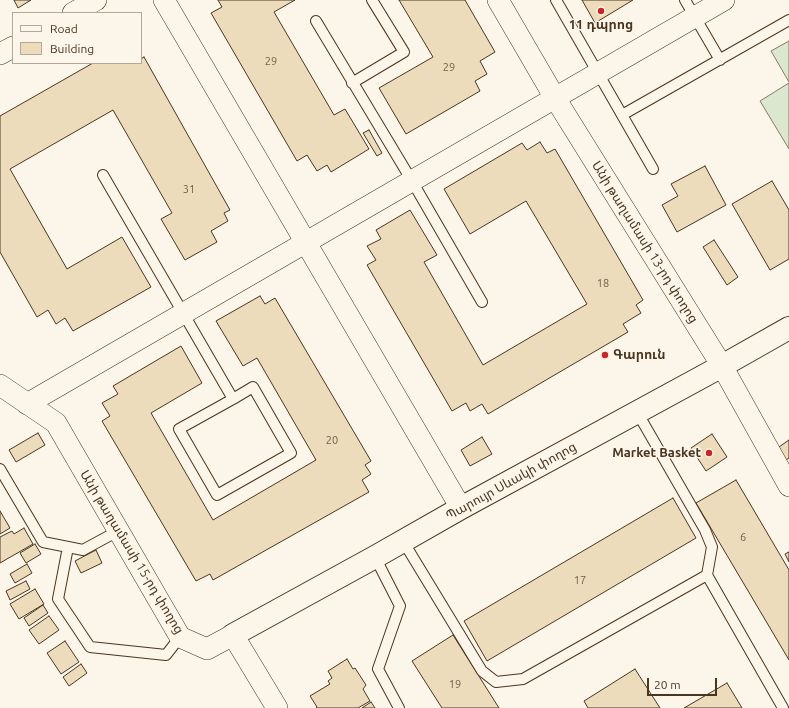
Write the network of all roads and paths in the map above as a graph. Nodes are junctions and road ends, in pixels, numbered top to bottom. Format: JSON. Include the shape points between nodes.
{"nodes":[{"id":1,"x":96,"y":0,"type":"edge"},
{"id":2,"x":164,"y":0,"type":"edge"},
{"id":3,"x":372,"y":0,"type":"edge"},
{"id":4,"x":498,"y":0,"type":"edge"},
{"id":5,"x":556,"y":0,"type":"edge"},
{"id":6,"x":724,"y":0,"type":"edge"},
{"id":7,"x":690,"y":8,"type":"edge"},
{"id":8,"x":75,"y":12,"type":"edge"},
{"id":9,"x":789,"y":20,"type":"edge"},
{"id":10,"x":316,"y":21,"type":"dead end"},
{"id":11,"x":12,"y":48,"type":"edge"},
{"id":12,"x":0,"y":54,"type":"edge"},
{"id":13,"x":720,"y":60,"type":"junction"},
{"id":14,"x":598,"y":73,"type":"junction"},
{"id":15,"x":352,"y":83,"type":"junction"},
{"id":16,"x":555,"y":98,"type":"junction"},
{"id":17,"x":622,"y":116,"type":"junction"},
{"id":18,"x":653,"y":169,"type":"dead end"},
{"id":19,"x":103,"y":175,"type":"dead end"},
{"id":20,"x":412,"y":181,"type":"junction"},
{"id":21,"x":306,"y":242,"type":"junction"},
{"id":22,"x":482,"y":302,"type":"dead end"},
{"id":23,"x":184,"y":313,"type":"junction"},
{"id":24,"x":789,"y":328,"type":"edge"},
{"id":25,"x":722,"y":366,"type":"junction"},
{"id":26,"x":0,"y":385,"type":"edge"},
{"id":27,"x":233,"y":398,"type":"junction"},
{"id":28,"x":27,"y":404,"type":"junction"},
{"id":29,"x":637,"y":412,"type":"junction"},
{"id":30,"x":0,"y":469,"type":"edge"},
{"id":31,"x":789,"y":486,"type":"edge"},
{"id":32,"x":461,"y":508,"type":"junction"},
{"id":33,"x":118,"y":531,"type":"junction"},
{"id":34,"x":403,"y":541,"type":"junction"},
{"id":35,"x":68,"y":547,"type":"junction"},
{"id":36,"x":375,"y":557,"type":"junction"},
{"id":37,"x":707,"y":575,"type":"junction"},
{"id":38,"x":233,"y":635,"type":"junction"},
{"id":39,"x":180,"y":637,"type":"junction"},
{"id":40,"x":277,"y":708,"type":"edge"},
{"id":41,"x":399,"y":708,"type":"edge"},
{"id":42,"x":783,"y":708,"type":"edge"}],
"edges":[{"from":1,"to":8,"type":"street"},
{"from":2,"to":21,"type":"street"},
{"from":3,"to":15,"type":"lane","via":[[404,52]]},
{"from":4,"to":16,"type":"street","name":"Անի թաղամասի 13-րդ փողոց"},
{"from":5,"to":14,"type":"lane"},
{"from":6,"to":7,"type":"street"},
{"from":7,"to":13,"type":"lane"},
{"from":7,"to":14,"type":"street"},
{"from":9,"to":13,"type":"lane"},
{"from":10,"to":15,"type":"lane"},
{"from":11,"to":12,"type":"street"},
{"from":13,"to":17,"type":"lane"},
{"from":14,"to":16,"type":"street"},
{"from":14,"to":17,"type":"lane"},
{"from":15,"to":20,"type":"lane"},
{"from":16,"to":20,"type":"street"},
{"from":16,"to":25,"type":"street","name":"Անի թաղամասի 13-րդ փողոց"},
{"from":17,"to":18,"type":"lane"},
{"from":19,"to":23,"type":"lane"},
{"from":20,"to":21,"type":"street"},
{"from":20,"to":22,"type":"lane"},
{"from":21,"to":23,"type":"street"},
{"from":21,"to":32,"type":"street"},
{"from":23,"to":27,"type":"lane"},
{"from":23,"to":28,"type":"street"},
{"from":24,"to":25,"type":"street","name":"Պարույր Սևակի փողոց"},
{"from":25,"to":29,"type":"street","name":"Պարույր Սևակի փողոց"},
{"from":25,"to":31,"type":"street","name":"Անի թաղամասի 13-րդ փողոց"},
{"from":26,"to":28,"type":"street","name":"Անի թաղամասի 15-րդ փողոց"},
{"from":27,"to":27,"type":"lane","via":[[253,387],[291,453],[217,495],[179,429]]},
{"from":28,"to":33,"type":"street","name":"Անի թաղամասի 15-րդ փողոց","via":[[56,423]]},
{"from":29,"to":32,"type":"street","name":"Պարույր Սևակի փողոց"},
{"from":29,"to":37,"type":"lane","via":[[705,530],[712,547]]},
{"from":30,"to":35,"type":"lane","via":[[43,542]]},
{"from":32,"to":34,"type":"street","name":"Պարույր Սևակի փողոց"},
{"from":33,"to":35,"type":"lane","via":[[83,550]]},
{"from":33,"to":39,"type":"street","name":"Անի թաղամասի 15-րդ փողոց"},
{"from":34,"to":36,"type":"street","name":"Պարույր Սևակի փողոց"},
{"from":34,"to":37,"type":"lane","via":[[482,671],[496,682],[523,679]]},
{"from":35,"to":39,"type":"lane","via":[[58,599],[90,648],[166,655]]},
{"from":36,"to":38,"type":"street","name":"Պարույր Սևակի փողոց"},
{"from":36,"to":41,"type":"lane","via":[[400,606],[378,669]]},
{"from":37,"to":42,"type":"lane"},
{"from":38,"to":39,"type":"street","name":"Անի թաղամասի 15-րդ փողոց","via":[[208,649]]},
{"from":38,"to":40,"type":"street"}]}
